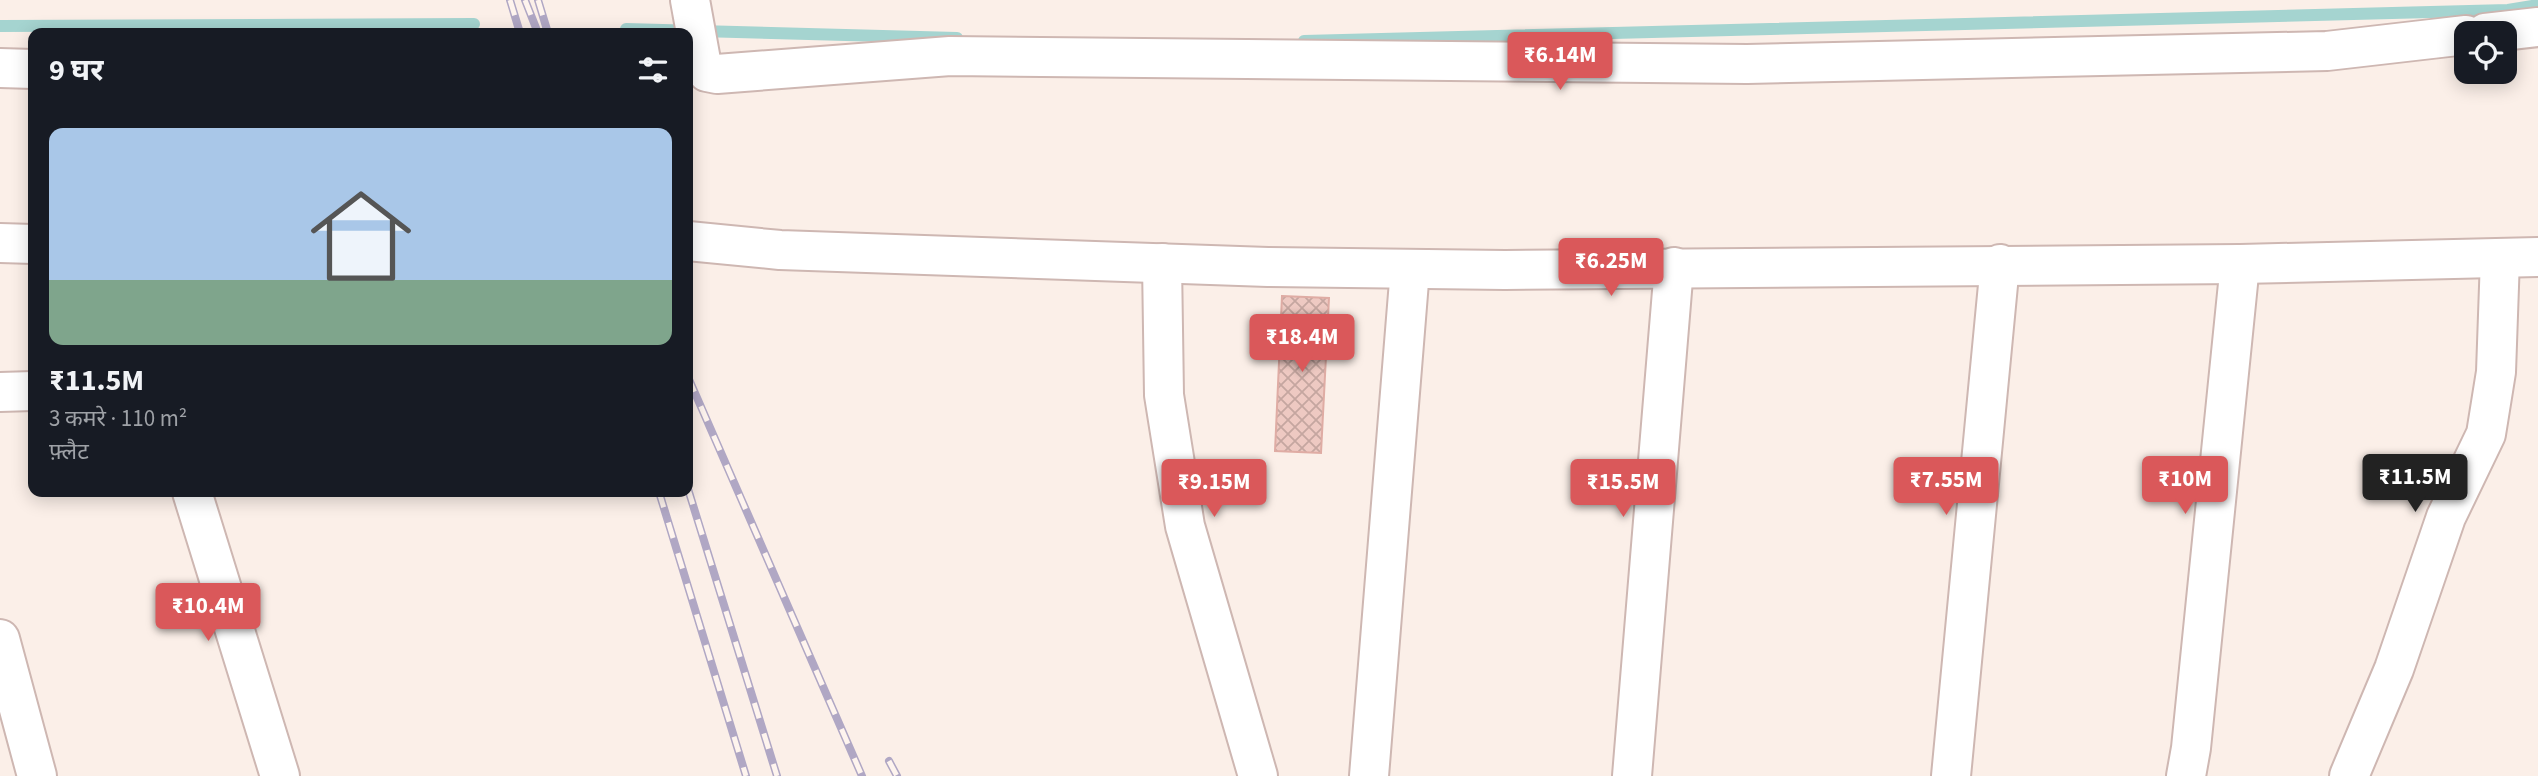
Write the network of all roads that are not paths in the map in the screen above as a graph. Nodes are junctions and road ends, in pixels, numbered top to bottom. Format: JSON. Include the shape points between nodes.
{"nodes":[{"id":1,"x":690,"y":0,"type":"edge"},
{"id":2,"x":2538,"y":27,"type":"edge"},
{"id":3,"x":2517,"y":29,"type":"edge"},
{"id":4,"x":2454,"y":37,"type":"edge"},
{"id":5,"x":0,"y":68,"type":"edge"},
{"id":6,"x":28,"y":69,"type":"edge"},
{"id":7,"x":693,"y":241,"type":"edge"},
{"id":8,"x":0,"y":243,"type":"edge"},
{"id":9,"x":28,"y":244,"type":"edge"},
{"id":10,"x":2538,"y":257,"type":"edge"},
{"id":11,"x":2500,"y":258,"type":"junction"},
{"id":12,"x":1162,"y":263,"type":"junction"},
{"id":13,"x":2000,"y":264,"type":"junction"},
{"id":14,"x":2240,"y":264,"type":"junction"},
{"id":15,"x":1674,"y":267,"type":"junction"},
{"id":16,"x":1410,"y":268,"type":"junction"},
{"id":17,"x":28,"y":391,"type":"edge"},
{"id":18,"x":0,"y":392,"type":"edge"},
{"id":19,"x":194,"y":497,"type":"edge"},
{"id":20,"x":0,"y":639,"type":"edge"},
{"id":21,"x":37,"y":776,"type":"edge"},
{"id":22,"x":280,"y":776,"type":"edge"},
{"id":23,"x":1258,"y":776,"type":"edge"},
{"id":24,"x":1369,"y":776,"type":"edge"},
{"id":25,"x":1632,"y":776,"type":"edge"},
{"id":26,"x":1951,"y":776,"type":"edge"},
{"id":27,"x":2186,"y":776,"type":"edge"},
{"id":28,"x":2349,"y":776,"type":"edge"}],
"edges":[{"from":1,"to":4,"type":"street","via":[[700,56],[707,72],[717,74],[950,56],[1746,64],[2327,51]]},
{"from":2,"to":3,"type":"street"},
{"from":5,"to":6,"type":"street"},
{"from":7,"to":12,"type":"street","via":[[780,250]]},
{"from":8,"to":9,"type":"street"},
{"from":10,"to":11,"type":"street"},
{"from":11,"to":14,"type":"street"},
{"from":11,"to":28,"type":"street","via":[[2496,372],[2486,435],[2446,517],[2394,669]]},
{"from":12,"to":16,"type":"street"},
{"from":12,"to":23,"type":"street","via":[[1164,395],[1185,526]]},
{"from":13,"to":14,"type":"street"},
{"from":13,"to":15,"type":"street"},
{"from":13,"to":26,"type":"street"},
{"from":14,"to":27,"type":"street"},
{"from":15,"to":16,"type":"street"},
{"from":15,"to":25,"type":"street"},
{"from":16,"to":24,"type":"street"},
{"from":17,"to":18,"type":"street"},
{"from":19,"to":22,"type":"street"},
{"from":20,"to":21,"type":"street"}]}
